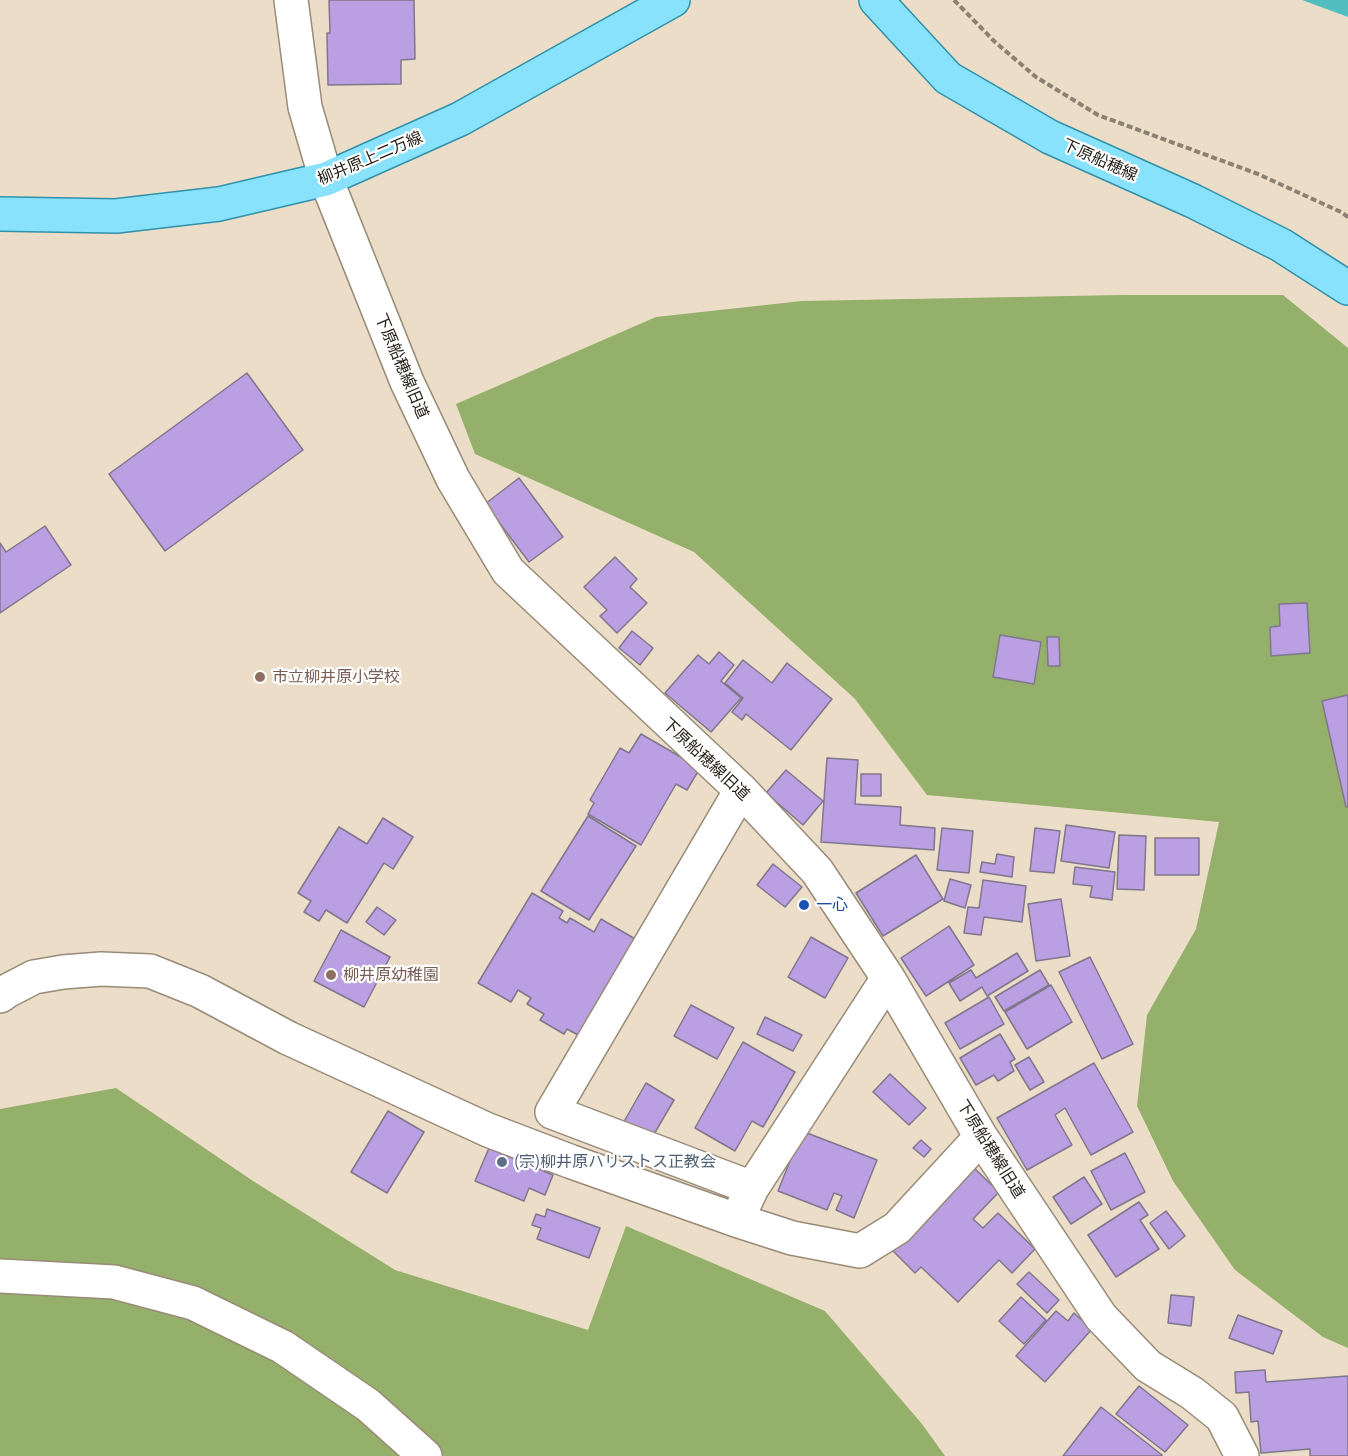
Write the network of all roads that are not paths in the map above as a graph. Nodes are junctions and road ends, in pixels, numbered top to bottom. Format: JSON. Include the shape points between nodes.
{"nodes":[{"id":1,"x":291,"y":0,"type":"edge"},
{"id":2,"x":673,"y":0,"type":"edge"},
{"id":3,"x":876,"y":0,"type":"edge"},
{"id":4,"x":326,"y":179,"type":"junction"},
{"id":5,"x":0,"y":214,"type":"edge"},
{"id":6,"x":1348,"y":288,"type":"edge"},
{"id":7,"x":741,"y":790,"type":"junction"},
{"id":8,"x":888,"y":978,"type":"junction"},
{"id":9,"x":0,"y":996,"type":"edge"},
{"id":10,"x":981,"y":1137,"type":"junction"},
{"id":11,"x":752,"y":1188,"type":"junction"},
{"id":12,"x":736,"y":1220,"type":"junction"},
{"id":13,"x":0,"y":1276,"type":"edge"},
{"id":14,"x":425,"y":1456,"type":"edge"},
{"id":15,"x":1242,"y":1456,"type":"edge"}],
"edges":[{"from":1,"to":4,"type":"street","name":"下原船穂線旧道","via":[[305,107]]},
{"from":2,"to":4,"type":"main road","name":"柳井原上二万線","via":[[460,119]]},
{"from":3,"to":6,"type":"main road","name":"下原船穂線","via":[[948,78],[1050,138],[1281,245]]},
{"from":4,"to":5,"type":"main road","name":"柳井原上二万線","via":[[219,204],[127,215]]},
{"from":4,"to":7,"type":"street","name":"下原船穂線旧道","via":[[407,382],[453,479],[508,571]]},
{"from":7,"to":8,"type":"street","name":"下原船穂線旧道","via":[[816,871]]},
{"from":7,"to":11,"type":"street","via":[[552,1112]]},
{"from":8,"to":10,"type":"street","name":"下原船穂線旧道"},
{"from":8,"to":11,"type":"street"},
{"from":9,"to":12,"type":"street","via":[[34,977],[63,972],[150,971],[200,991],[288,1038],[488,1130]]},
{"from":10,"to":12,"type":"street","via":[[897,1228],[860,1251],[792,1238]]},
{"from":10,"to":15,"type":"street","name":"下原船穂線旧道","via":[[1101,1317],[1148,1366],[1222,1417]]},
{"from":11,"to":12,"type":"street"},
{"from":13,"to":14,"type":"street","via":[[114,1282],[193,1302],[283,1347],[368,1405]]}]}
